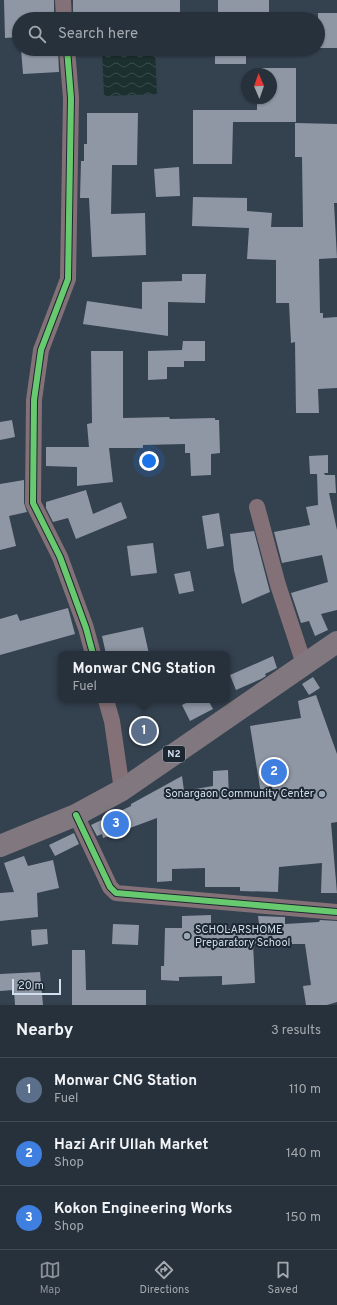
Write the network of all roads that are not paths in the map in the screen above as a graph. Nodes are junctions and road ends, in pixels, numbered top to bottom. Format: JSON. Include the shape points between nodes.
{"nodes":[{"id":1,"x":63,"y":0,"type":"edge"},
{"id":2,"x":64,"y":12,"type":"edge"},
{"id":3,"x":68,"y":56,"type":"edge"},
{"id":4,"x":257,"y":507,"type":"dead end"},
{"id":5,"x":337,"y":642,"type":"edge"},
{"id":6,"x":92,"y":651,"type":"edge"},
{"id":7,"x":304,"y":664,"type":"junction"},
{"id":8,"x":107,"y":703,"type":"edge"},
{"id":9,"x":122,"y":790,"type":"junction"},
{"id":10,"x":76,"y":815,"type":"junction"},
{"id":11,"x":0,"y":846,"type":"edge"},
{"id":12,"x":337,"y":912,"type":"edge"}],
"edges":[{"from":1,"to":2,"type":"street"},
{"from":3,"to":6,"type":"street","via":[[71,98],[68,279],[41,350],[34,400],[33,503],[60,557]]},
{"from":4,"to":7,"type":"street","via":[[278,585]]},
{"from":5,"to":7,"type":"highway","number":"N2"},
{"from":7,"to":9,"type":"highway","number":"N2"},
{"from":8,"to":9,"type":"street"},
{"from":9,"to":10,"type":"highway","number":"N2"},
{"from":10,"to":11,"type":"highway","number":"N2"},
{"from":10,"to":12,"type":"street","via":[[110,887],[116,893]]}]}
